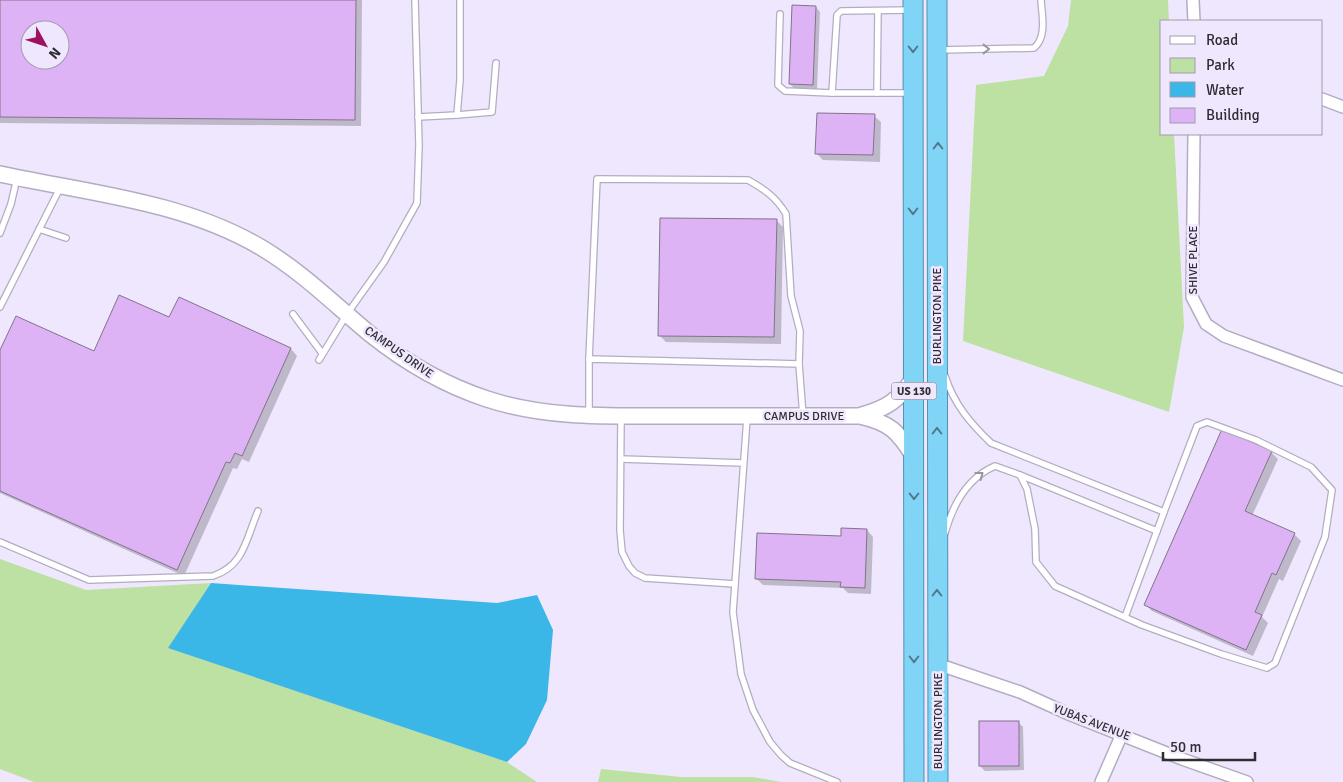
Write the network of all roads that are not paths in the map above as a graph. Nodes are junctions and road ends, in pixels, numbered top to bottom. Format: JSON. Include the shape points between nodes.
{"nodes":[{"id":1,"x":415,"y":0,"type":"edge"},
{"id":2,"x":460,"y":0,"type":"edge"},
{"id":3,"x":937,"y":0,"type":"edge"},
{"id":4,"x":1041,"y":0,"type":"edge"},
{"id":5,"x":1193,"y":0,"type":"edge"},
{"id":6,"x":913,"y":5,"type":"edge"},
{"id":7,"x":878,"y":11,"type":"junction"},
{"id":8,"x":780,"y":14,"type":"dead end"},
{"id":9,"x":1194,"y":20,"type":"edge"},
{"id":10,"x":937,"y":50,"type":"junction"},
{"id":11,"x":496,"y":62,"type":"dead end"},
{"id":12,"x":832,"y":92,"type":"junction"},
{"id":13,"x":877,"y":93,"type":"junction"},
{"id":14,"x":913,"y":93,"type":"junction"},
{"id":15,"x":1323,"y":99,"type":"edge"},
{"id":16,"x":1343,"y":107,"type":"edge"},
{"id":17,"x":457,"y":115,"type":"junction"},
{"id":18,"x":418,"y":117,"type":"junction"},
{"id":19,"x":1194,"y":135,"type":"edge"},
{"id":20,"x":0,"y":174,"type":"edge"},
{"id":21,"x":18,"y":178,"type":"junction"},
{"id":22,"x":60,"y":187,"type":"junction"},
{"id":23,"x":39,"y":229,"type":"junction"},
{"id":24,"x":0,"y":234,"type":"edge"},
{"id":25,"x":66,"y":238,"type":"dead end"},
{"id":26,"x":0,"y":307,"type":"edge"},
{"id":27,"x":293,"y":314,"type":"dead end"},
{"id":28,"x":347,"y":314,"type":"junction"},
{"id":29,"x":937,"y":350,"type":"junction"},
{"id":30,"x":322,"y":353,"type":"junction"},
{"id":31,"x":589,"y":359,"type":"junction"},
{"id":32,"x":319,"y":360,"type":"dead end"},
{"id":33,"x":799,"y":364,"type":"junction"},
{"id":34,"x":914,"y":378,"type":"junction"},
{"id":35,"x":1343,"y":380,"type":"edge"},
{"id":36,"x":589,"y":416,"type":"junction"},
{"id":37,"x":621,"y":416,"type":"junction"},
{"id":38,"x":747,"y":416,"type":"junction"},
{"id":39,"x":803,"y":416,"type":"junction"},
{"id":40,"x":860,"y":416,"type":"junction"},
{"id":41,"x":914,"y":457,"type":"junction"},
{"id":42,"x":621,"y":458,"type":"junction"},
{"id":43,"x":743,"y":463,"type":"junction"},
{"id":44,"x":1020,"y":475,"type":"junction"},
{"id":45,"x":258,"y":511,"type":"dead end"},
{"id":46,"x":1164,"y":512,"type":"junction"},
{"id":47,"x":1157,"y":531,"type":"junction"},
{"id":48,"x":0,"y":542,"type":"edge"},
{"id":49,"x":937,"y":564,"type":"junction"},
{"id":50,"x":735,"y":584,"type":"junction"},
{"id":51,"x":1125,"y":617,"type":"junction"},
{"id":52,"x":937,"y":664,"type":"junction"},
{"id":53,"x":1122,"y":734,"type":"junction"},
{"id":54,"x":837,"y":782,"type":"edge"},
{"id":55,"x":914,"y":782,"type":"edge"},
{"id":56,"x":938,"y":782,"type":"edge"},
{"id":57,"x":1101,"y":782,"type":"edge"},
{"id":58,"x":1247,"y":782,"type":"edge"}],
"edges":[{"from":1,"to":18,"type":"lane"},
{"from":2,"to":17,"type":"lane"},
{"from":3,"to":10,"type":"highway","name":"BURLINGTON PIKE","number":"US 130"},
{"from":10,"to":4,"type":"lane","one_way":true,"via":[[1034,48],[1040,42],[1042,32]]},
{"from":5,"to":9,"type":"street"},
{"from":6,"to":7,"type":"lane"},
{"from":6,"to":14,"type":"highway","name":"BURLINGTON PIKE","number":"US 130","one_way":true},
{"from":7,"to":12,"type":"lane","via":[[841,11],[837,15]]},
{"from":7,"to":13,"type":"lane"},
{"from":8,"to":12,"type":"lane","via":[[778,85],[785,91]]},
{"from":29,"to":10,"type":"highway","name":"BURLINGTON PIKE","number":"US 130","one_way":true},
{"from":11,"to":17,"type":"lane","via":[[492,112]]},
{"from":12,"to":13,"type":"lane"},
{"from":13,"to":14,"type":"lane"},
{"from":14,"to":34,"type":"highway","name":"BURLINGTON PIKE","number":"US 130","one_way":true},
{"from":15,"to":16,"type":"street"},
{"from":17,"to":18,"type":"lane"},
{"from":18,"to":28,"type":"lane","via":[[417,203],[384,262]]},
{"from":19,"to":35,"type":"street","name":"SHIVE PLACE","via":[[1192,297],[1206,324],[1224,336]]},
{"from":20,"to":21,"type":"street","name":"CAMPUS DRIVE"},
{"from":21,"to":22,"type":"street","name":"CAMPUS DRIVE"},
{"from":21,"to":24,"type":"lane"},
{"from":22,"to":23,"type":"lane"},
{"from":22,"to":28,"type":"street","name":"CAMPUS DRIVE","via":[[162,207],[227,230],[303,275]]},
{"from":23,"to":25,"type":"lane"},
{"from":23,"to":26,"type":"lane"},
{"from":27,"to":30,"type":"lane"},
{"from":28,"to":30,"type":"lane"},
{"from":28,"to":36,"type":"street","name":"CAMPUS DRIVE","via":[[408,361],[457,388],[508,405]]},
{"from":29,"to":46,"type":"lane","via":[[951,396],[991,443]]},
{"from":49,"to":29,"type":"highway","name":"BURLINGTON PIKE","number":"US 130","one_way":true},
{"from":30,"to":32,"type":"lane"},
{"from":31,"to":33,"type":"lane"},
{"from":31,"to":33,"type":"lane","via":[[597,179],[748,180],[779,202],[786,214],[791,296],[800,331]]},
{"from":31,"to":36,"type":"lane"},
{"from":33,"to":39,"type":"lane"},
{"from":34,"to":40,"type":"street","name":"CAMPUS DRIVE","via":[[894,402],[882,410]]},
{"from":34,"to":41,"type":"highway","name":"BURLINGTON PIKE","number":"US 130"},
{"from":36,"to":37,"type":"street","name":"CAMPUS DRIVE"},
{"from":37,"to":38,"type":"street","name":"CAMPUS DRIVE"},
{"from":37,"to":42,"type":"lane"},
{"from":38,"to":39,"type":"street","name":"CAMPUS DRIVE"},
{"from":38,"to":43,"type":"lane"},
{"from":39,"to":40,"type":"street","name":"CAMPUS DRIVE"},
{"from":40,"to":41,"type":"street","name":"CAMPUS DRIVE","via":[[880,421],[893,429]]},
{"from":41,"to":55,"type":"highway","name":"BURLINGTON PIKE","number":"US 130","one_way":true},
{"from":42,"to":43,"type":"lane"},
{"from":42,"to":50,"type":"lane","via":[[622,552],[635,573],[663,580]]},
{"from":43,"to":50,"type":"lane"},
{"from":44,"to":47,"type":"lane"},
{"from":49,"to":44,"type":"lane","one_way":true,"via":[[948,522],[963,492],[979,473],[995,466]]},
{"from":44,"to":51,"type":"lane","via":[[1027,489],[1035,529],[1036,562],[1055,586]]},
{"from":45,"to":48,"type":"lane","via":[[236,563],[227,571],[213,576],[90,580]]},
{"from":46,"to":47,"type":"lane"},
{"from":46,"to":51,"type":"lane","via":[[1197,426],[1207,422],[1256,440],[1311,467],[1332,490],[1325,537],[1275,664],[1267,668],[1221,654]]},
{"from":47,"to":51,"type":"lane"},
{"from":52,"to":49,"type":"highway","name":"BURLINGTON PIKE","number":"US 130","one_way":true},
{"from":50,"to":54,"type":"lane","via":[[733,612],[741,674],[753,710],[770,742],[790,763]]},
{"from":52,"to":53,"type":"street","name":"YUBAS AVENUE","via":[[1020,692]]},
{"from":52,"to":56,"type":"highway","name":"BURLINGTON PIKE","number":"US 130"},
{"from":53,"to":57,"type":"street"},
{"from":53,"to":58,"type":"street","name":"YUBAS AVENUE"}]}
